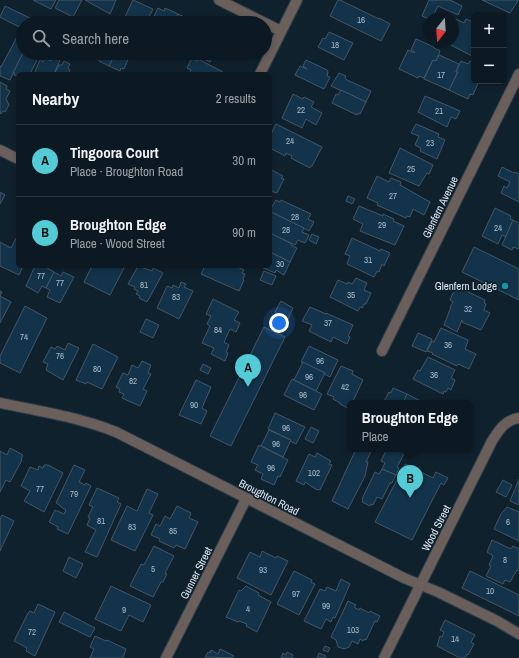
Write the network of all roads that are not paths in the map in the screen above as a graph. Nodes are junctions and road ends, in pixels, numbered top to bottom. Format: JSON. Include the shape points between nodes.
{"nodes":[{"id":1,"x":219,"y":0,"type":"edge"},
{"id":2,"x":297,"y":0,"type":"edge"},
{"id":3,"x":252,"y":16,"type":"edge"},
{"id":4,"x":272,"y":26,"type":"edge"},
{"id":5,"x":282,"y":31,"type":"junction"},
{"id":6,"x":272,"y":51,"type":"edge"},
{"id":7,"x":267,"y":60,"type":"edge"},
{"id":8,"x":261,"y":72,"type":"edge"},
{"id":9,"x":519,"y":74,"type":"edge"},
{"id":10,"x":0,"y":150,"type":"edge"},
{"id":11,"x":16,"y":158,"type":"edge"},
{"id":12,"x":382,"y":351,"type":"dead end"},
{"id":13,"x":0,"y":403,"type":"edge"},
{"id":14,"x":519,"y":418,"type":"edge"},
{"id":15,"x":246,"y":499,"type":"junction"},
{"id":16,"x":421,"y":585,"type":"junction"},
{"id":17,"x":519,"y":634,"type":"edge"},
{"id":18,"x":166,"y":658,"type":"edge"},
{"id":19,"x":384,"y":658,"type":"edge"}],
"edges":[{"from":1,"to":3,"type":"street"},
{"from":2,"to":5,"type":"street"},
{"from":4,"to":5,"type":"street"},
{"from":5,"to":6,"type":"street"},
{"from":7,"to":8,"type":"street"},
{"from":9,"to":12,"type":"street","name":"Glenfern Avenue"},
{"from":10,"to":11,"type":"street"},
{"from":13,"to":15,"type":"street","name":"Broughton Road","via":[[71,417],[116,432]]},
{"from":14,"to":16,"type":"street","name":"Wood Street","via":[[510,420],[497,434]]},
{"from":15,"to":16,"type":"street","name":"Broughton Road"},
{"from":15,"to":18,"type":"street","name":"Gunner Street"},
{"from":16,"to":17,"type":"street","name":"Broughton Road"},
{"from":16,"to":19,"type":"street","name":"Wood Street"}]}
